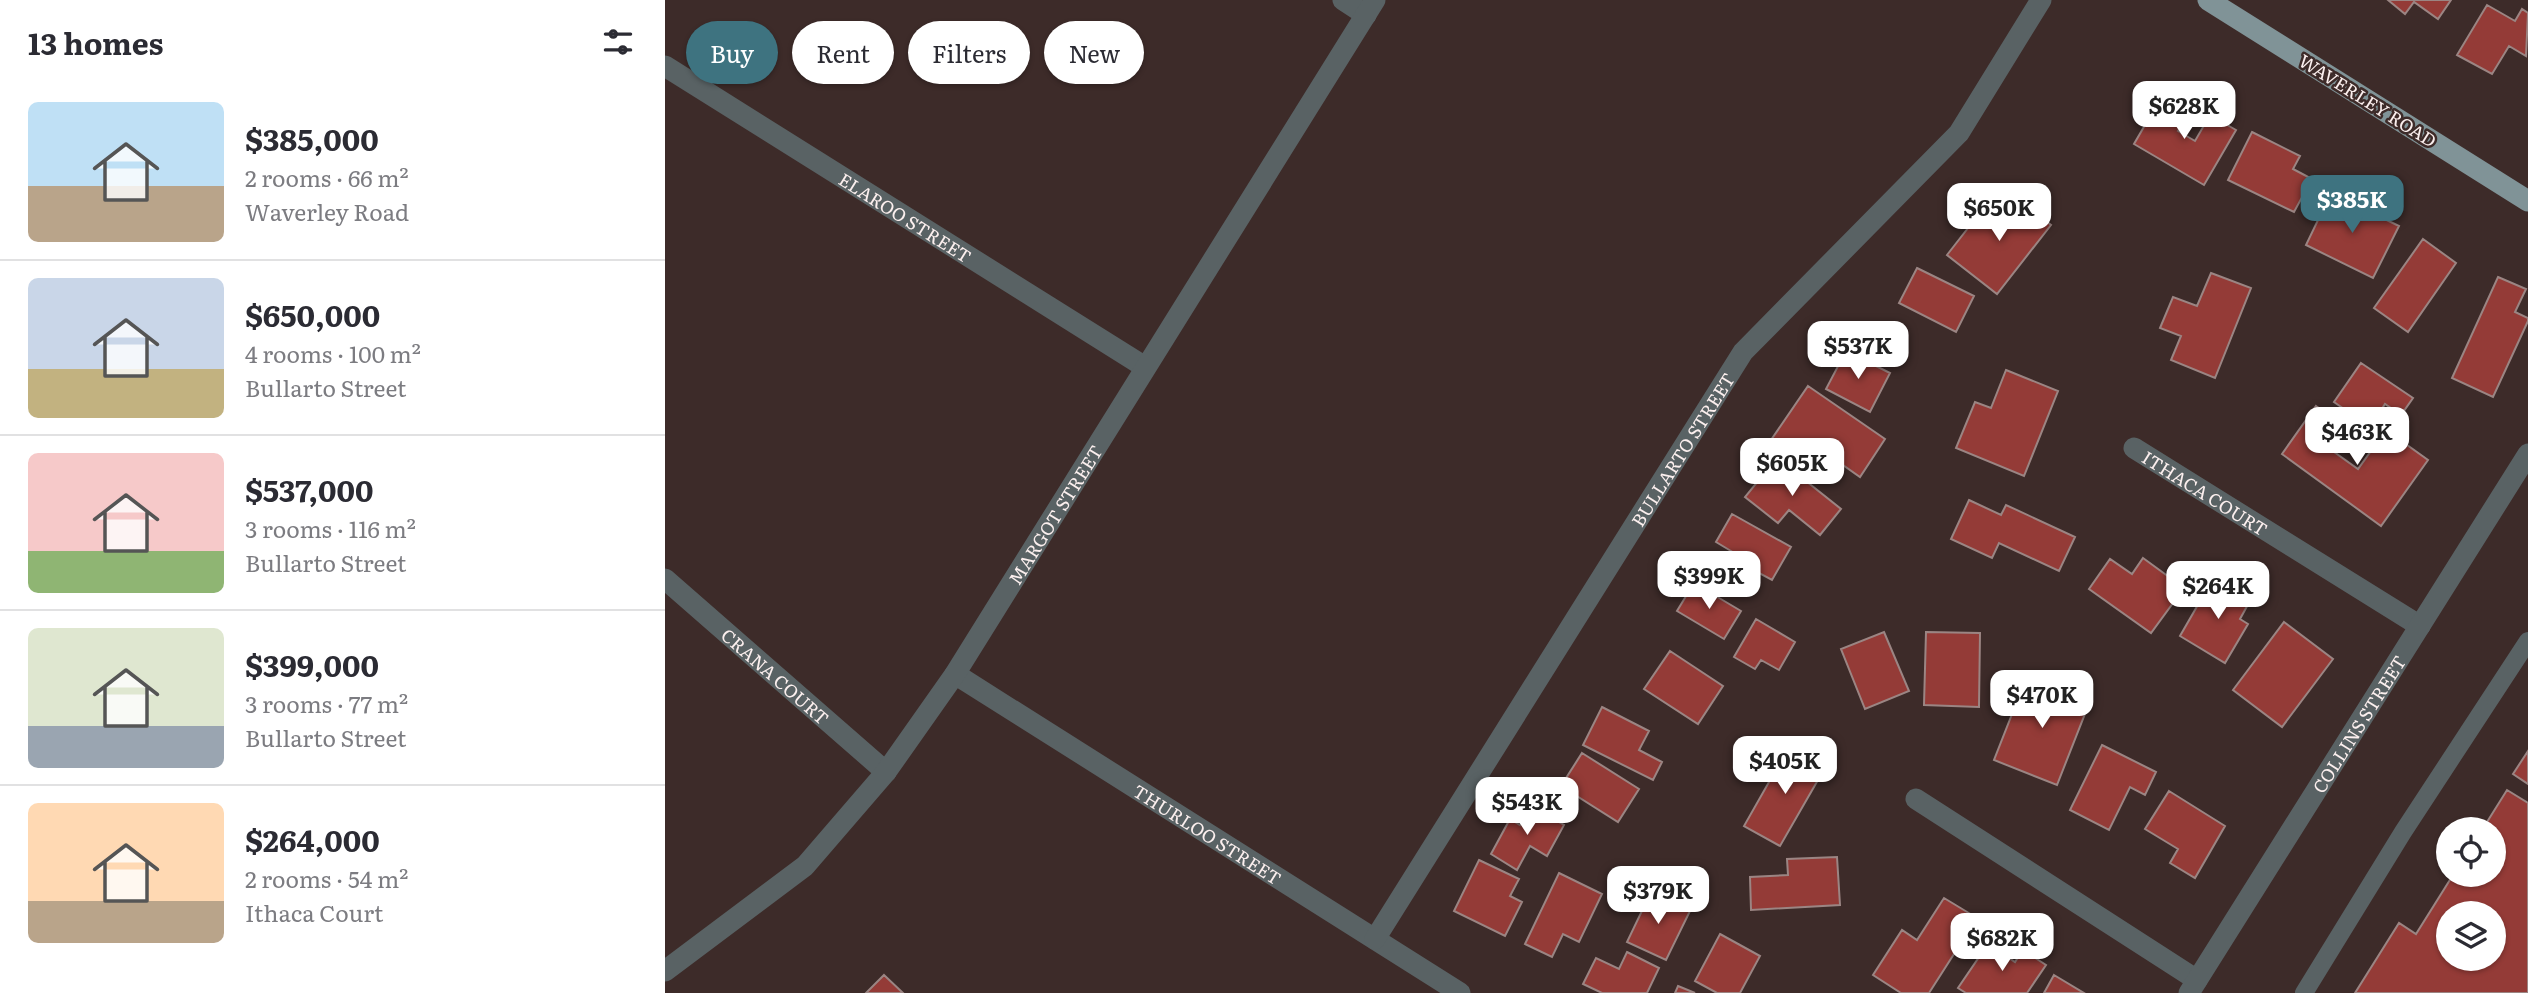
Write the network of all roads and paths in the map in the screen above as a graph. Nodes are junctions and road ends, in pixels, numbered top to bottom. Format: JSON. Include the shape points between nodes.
{"nodes":[{"id":1,"x":1343,"y":0,"type":"edge"},
{"id":2,"x":2041,"y":0,"type":"edge"},
{"id":3,"x":2208,"y":0,"type":"edge"},
{"id":4,"x":1371,"y":7,"type":"edge"},
{"id":5,"x":665,"y":66,"type":"edge"},
{"id":6,"x":2528,"y":201,"type":"edge"},
{"id":7,"x":1145,"y":367,"type":"junction"},
{"id":8,"x":2134,"y":448,"type":"dead end"},
{"id":9,"x":2528,"y":454,"type":"edge"},
{"id":10,"x":665,"y":579,"type":"edge"},
{"id":11,"x":2420,"y":625,"type":"junction"},
{"id":12,"x":2528,"y":641,"type":"edge"},
{"id":13,"x":955,"y":674,"type":"junction"},
{"id":14,"x":886,"y":772,"type":"junction"},
{"id":15,"x":1916,"y":799,"type":"dead end"},
{"id":16,"x":1375,"y":939,"type":"junction"},
{"id":17,"x":665,"y":971,"type":"edge"},
{"id":18,"x":2193,"y":986,"type":"edge"},
{"id":19,"x":1460,"y":993,"type":"edge"},
{"id":20,"x":2304,"y":993,"type":"edge"}],
"edges":[{"from":1,"to":4,"type":"street"},
{"from":2,"to":16,"type":"street","name":"BULLARTO STREET","via":[[1959,133],[1743,352]]},
{"from":3,"to":6,"type":"main road","name":"WAVERLEY ROAD"},
{"from":4,"to":7,"type":"street","name":"MARGOT STREET"},
{"from":5,"to":7,"type":"street","name":"ELAROO STREET"},
{"from":7,"to":13,"type":"street","name":"MARGOT STREET"},
{"from":8,"to":11,"type":"street","name":"ITHACA COURT"},
{"from":9,"to":11,"type":"street","name":"COLLINS STREET"},
{"from":10,"to":14,"type":"street","name":"CRANA COURT"},
{"from":11,"to":18,"type":"street","name":"COLLINS STREET"},
{"from":12,"to":20,"type":"lane"},
{"from":13,"to":14,"type":"street","name":"MARGOT STREET"},
{"from":13,"to":16,"type":"street","name":"THURLOO STREET"},
{"from":14,"to":17,"type":"street","name":"MARGOT STREET","via":[[806,866]]},
{"from":15,"to":18,"type":"street"},
{"from":16,"to":19,"type":"street","name":"THURLOO STREET"}]}
